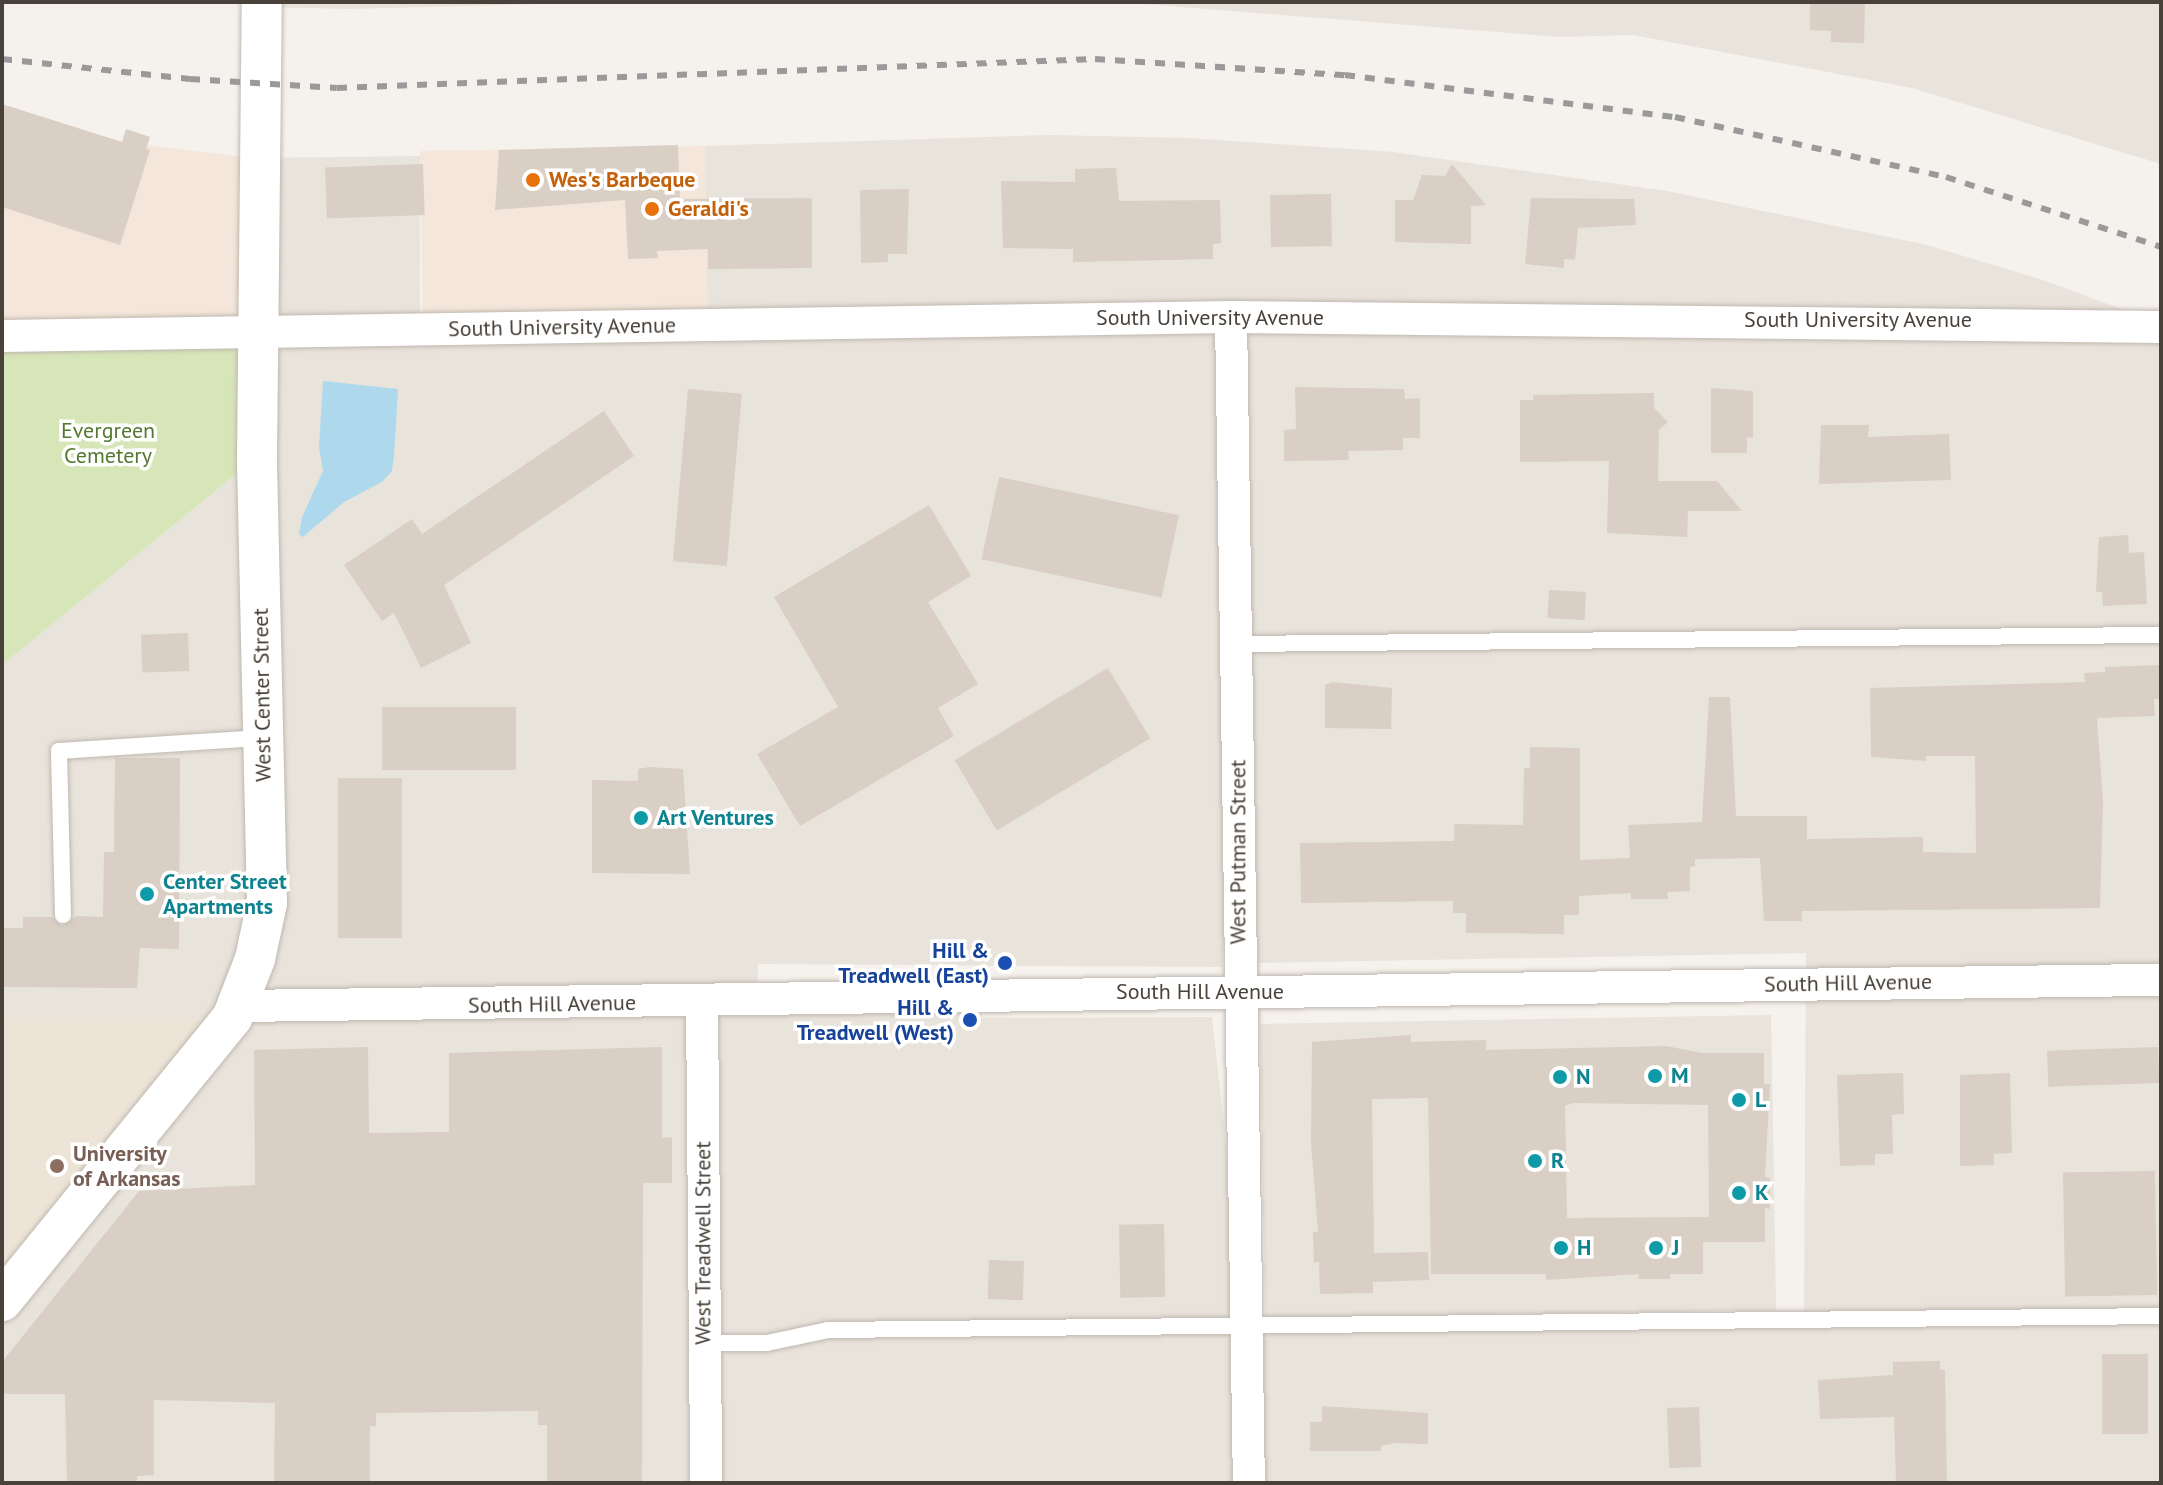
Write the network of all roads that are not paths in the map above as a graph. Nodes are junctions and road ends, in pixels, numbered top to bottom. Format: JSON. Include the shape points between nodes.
{"nodes":[{"id":1,"x":262,"y":2,"type":"edge"},
{"id":2,"x":1231,"y":317,"type":"junction"},
{"id":3,"x":2161,"y":327,"type":"edge"},
{"id":4,"x":258,"y":332,"type":"junction"},
{"id":5,"x":2,"y":336,"type":"edge"},
{"id":6,"x":2161,"y":635,"type":"edge"},
{"id":7,"x":1235,"y":644,"type":"junction"},
{"id":8,"x":262,"y":738,"type":"junction"},
{"id":9,"x":63,"y":915,"type":"dead end"},
{"id":10,"x":2161,"y":980,"type":"edge"},
{"id":11,"x":1239,"y":992,"type":"junction"},
{"id":12,"x":702,"y":1002,"type":"junction"},
{"id":13,"x":239,"y":1006,"type":"junction"},
{"id":14,"x":2,"y":1301,"type":"edge"},
{"id":15,"x":2161,"y":1316,"type":"edge"},
{"id":16,"x":1246,"y":1326,"type":"junction"},
{"id":17,"x":703,"y":1343,"type":"junction"},
{"id":18,"x":706,"y":1483,"type":"edge"},
{"id":19,"x":1249,"y":1483,"type":"edge"}],
"edges":[{"from":1,"to":4,"type":"street","name":"West Center Street"},
{"from":2,"to":3,"type":"street","name":"South University Avenue"},
{"from":2,"to":4,"type":"street","name":"South University Avenue"},
{"from":2,"to":7,"type":"street","name":"West Putman Street"},
{"from":4,"to":5,"type":"street","name":"South University Avenue"},
{"from":4,"to":8,"type":"street","name":"West Center Street"},
{"from":6,"to":7,"type":"lane"},
{"from":7,"to":11,"type":"street","name":"West Putman Street"},
{"from":8,"to":9,"type":"lane","via":[[59,751]]},
{"from":8,"to":13,"type":"street","name":"West Center Street","via":[[267,903]]},
{"from":10,"to":11,"type":"street","name":"South Hill Avenue"},
{"from":11,"to":12,"type":"street","name":"South Hill Avenue","via":[[764,995]]},
{"from":11,"to":16,"type":"street","name":"West Putman Street"},
{"from":12,"to":13,"type":"street","name":"South Hill Avenue"},
{"from":12,"to":17,"type":"street","name":"West Treadwell Street"},
{"from":13,"to":14,"type":"street","name":"West Center Street"},
{"from":15,"to":16,"type":"lane"},
{"from":16,"to":17,"type":"lane","via":[[828,1330],[767,1343]]},
{"from":16,"to":19,"type":"street","name":"West Putman Street"},
{"from":17,"to":18,"type":"street","name":"West Treadwell Street"}]}
